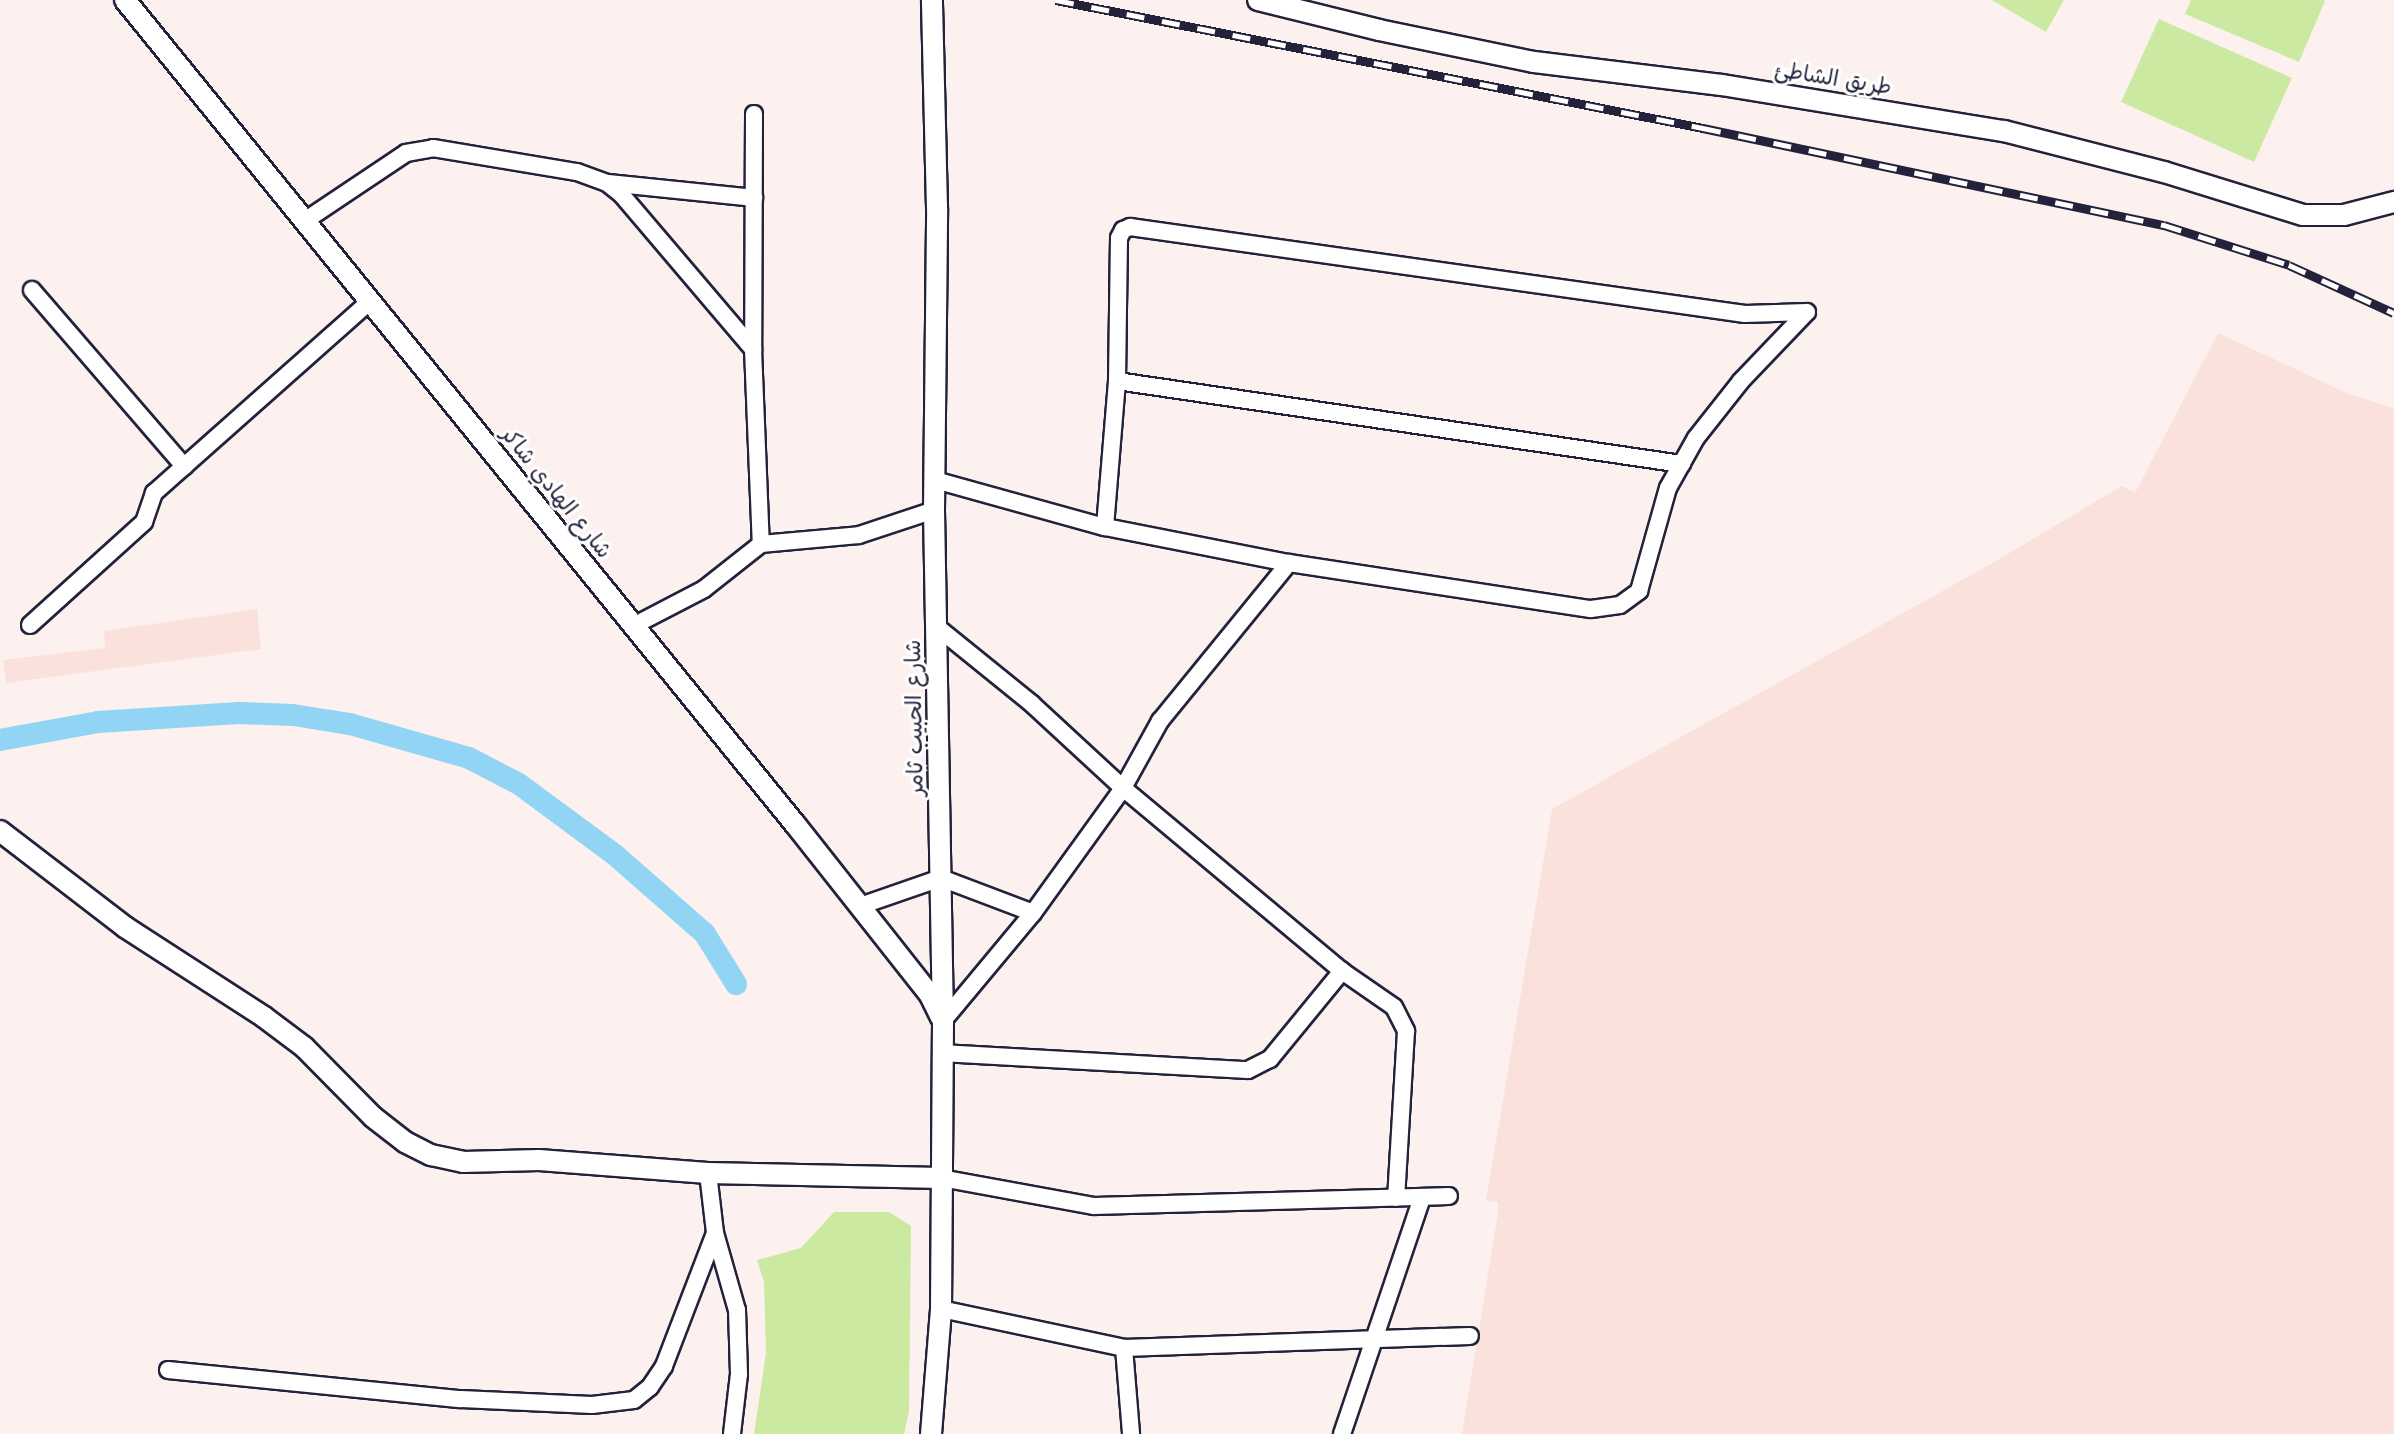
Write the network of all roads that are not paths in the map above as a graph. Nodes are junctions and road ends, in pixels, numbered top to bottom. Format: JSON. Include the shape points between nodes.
{"nodes":[{"id":1,"x":125,"y":0,"type":"edge"},
{"id":2,"x":932,"y":0,"type":"edge"},
{"id":3,"x":1258,"y":0,"type":"edge"},
{"id":4,"x":754,"y":114,"type":"dead end"},
{"id":5,"x":607,"y":183,"type":"junction"},
{"id":6,"x":754,"y":198,"type":"junction"},
{"id":7,"x":2394,"y":202,"type":"edge"},
{"id":8,"x":303,"y":222,"type":"junction"},
{"id":9,"x":32,"y":290,"type":"dead end"},
{"id":10,"x":369,"y":302,"type":"junction"},
{"id":11,"x":753,"y":349,"type":"junction"},
{"id":12,"x":1117,"y":381,"type":"junction"},
{"id":13,"x":1682,"y":464,"type":"junction"},
{"id":14,"x":184,"y":466,"type":"junction"},
{"id":15,"x":935,"y":480,"type":"junction"},
{"id":16,"x":934,"y":510,"type":"junction"},
{"id":17,"x":1105,"y":527,"type":"junction"},
{"id":18,"x":761,"y":544,"type":"junction"},
{"id":19,"x":1289,"y":563,"type":"junction"},
{"id":20,"x":30,"y":625,"type":"dead end"},
{"id":21,"x":633,"y":626,"type":"junction"},
{"id":22,"x":937,"y":627,"type":"junction"},
{"id":23,"x":1123,"y":788,"type":"junction"},
{"id":24,"x":0,"y":831,"type":"edge"},
{"id":25,"x":941,"y":878,"type":"junction"},
{"id":26,"x":860,"y":906,"type":"junction"},
{"id":27,"x":1033,"y":913,"type":"junction"},
{"id":28,"x":1342,"y":971,"type":"junction"},
{"id":29,"x":943,"y":1021,"type":"junction"},
{"id":30,"x":941,"y":1053,"type":"junction"},
{"id":31,"x":708,"y":1173,"type":"junction"},
{"id":32,"x":941,"y":1178,"type":"junction"},
{"id":33,"x":1449,"y":1196,"type":"dead end"},
{"id":34,"x":1396,"y":1198,"type":"junction"},
{"id":35,"x":1422,"y":1198,"type":"junction"},
{"id":36,"x":715,"y":1233,"type":"junction"},
{"id":37,"x":941,"y":1309,"type":"junction"},
{"id":38,"x":1470,"y":1336,"type":"dead end"},
{"id":39,"x":1375,"y":1340,"type":"junction"},
{"id":40,"x":1124,"y":1348,"type":"junction"},
{"id":41,"x":168,"y":1370,"type":"dead end"},
{"id":42,"x":732,"y":1434,"type":"edge"},
{"id":43,"x":931,"y":1434,"type":"edge"},
{"id":44,"x":1131,"y":1434,"type":"edge"},
{"id":45,"x":1342,"y":1434,"type":"edge"}],
"edges":[{"from":1,"to":8,"type":"street","name":"شارع الهادي شاكر"},
{"from":2,"to":15,"type":"street","name":"شارع الحبيب ثامر"},
{"from":3,"to":7,"type":"street","name":"طريق الشاطئ","via":[[1534,62],[1722,85],[2004,131],[2303,215],[2344,215]]},
{"from":4,"to":6,"type":"street"},
{"from":5,"to":6,"type":"street"},
{"from":5,"to":8,"type":"street","via":[[577,172],[433,148],[406,153]]},
{"from":5,"to":11,"type":"street"},
{"from":6,"to":11,"type":"street"},
{"from":8,"to":10,"type":"street","name":"شارع الهادي شاكر"},
{"from":9,"to":14,"type":"street"},
{"from":10,"to":14,"type":"street"},
{"from":10,"to":21,"type":"street","name":"شارع الهادي شاكر"},
{"from":11,"to":18,"type":"street"},
{"from":12,"to":13,"type":"street"},
{"from":12,"to":13,"type":"street","via":[[1119,238],[1130,227],[1745,314],[1807,312],[1741,381]]},
{"from":12,"to":17,"type":"street"},
{"from":13,"to":19,"type":"street","via":[[1668,488],[1639,591],[1620,605],[1591,609]]},
{"from":14,"to":20,"type":"street","via":[[154,493],[144,522]]},
{"from":15,"to":16,"type":"street","name":"شارع الحبيب ثامر"},
{"from":15,"to":17,"type":"street"},
{"from":16,"to":18,"type":"street","via":[[859,535]]},
{"from":16,"to":22,"type":"street","name":"شارع الحبيب ثامر"},
{"from":17,"to":19,"type":"street"},
{"from":18,"to":21,"type":"street","via":[[704,589]]},
{"from":19,"to":23,"type":"street","via":[[1160,721]]},
{"from":21,"to":26,"type":"street","name":"شارع الهادي شاكر"},
{"from":22,"to":23,"type":"street"},
{"from":22,"to":25,"type":"street","name":"شارع الحبيب ثامر"},
{"from":23,"to":27,"type":"street"},
{"from":23,"to":28,"type":"street"},
{"from":24,"to":31,"type":"street","via":[[125,927],[304,1047],[373,1117],[431,1155],[463,1162],[539,1160]]},
{"from":25,"to":26,"type":"street"},
{"from":25,"to":27,"type":"street"},
{"from":25,"to":29,"type":"street","name":"شارع الحبيب ثامر"},
{"from":26,"to":29,"type":"street","name":"شارع الهادي شاكر","via":[[930,995]]},
{"from":27,"to":29,"type":"street"},
{"from":28,"to":30,"type":"street","via":[[1270,1059],[1248,1070]]},
{"from":28,"to":34,"type":"street","via":[[1394,1007],[1406,1031]]},
{"from":29,"to":30,"type":"street","name":"شارع الحبيب ثامر"},
{"from":30,"to":32,"type":"street","name":"شارع الحبيب ثامر"},
{"from":31,"to":32,"type":"street"},
{"from":31,"to":36,"type":"street"},
{"from":32,"to":34,"type":"street","via":[[1094,1206]]},
{"from":32,"to":37,"type":"street","name":"شارع الحبيب ثامر"},
{"from":33,"to":35,"type":"street"},
{"from":34,"to":35,"type":"street"},
{"from":35,"to":39,"type":"street"},
{"from":36,"to":41,"type":"street","via":[[664,1366],[634,1400],[592,1405],[461,1399]]},
{"from":36,"to":42,"type":"street","via":[[737,1310],[739,1374]]},
{"from":37,"to":40,"type":"street"},
{"from":37,"to":43,"type":"street","name":"شارع الحبيب ثامر"},
{"from":38,"to":39,"type":"street"},
{"from":39,"to":40,"type":"street"},
{"from":39,"to":45,"type":"street"},
{"from":40,"to":44,"type":"street"}]}
